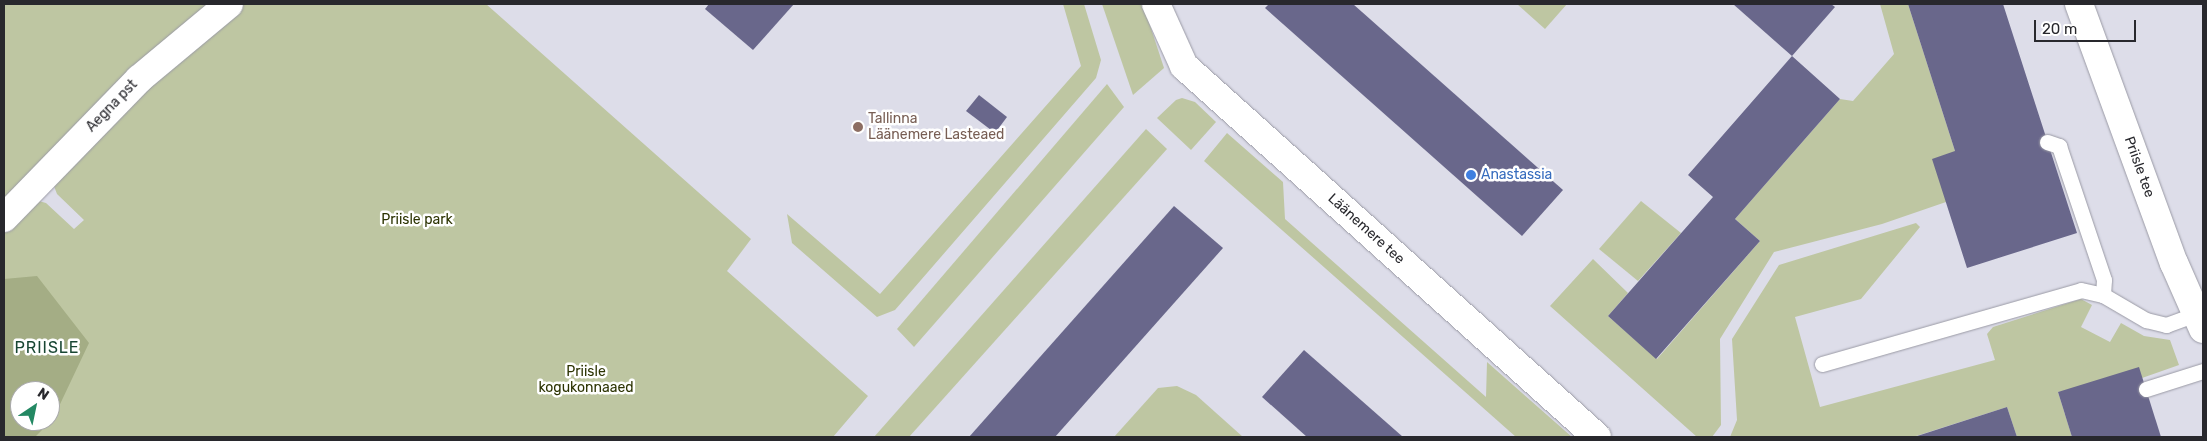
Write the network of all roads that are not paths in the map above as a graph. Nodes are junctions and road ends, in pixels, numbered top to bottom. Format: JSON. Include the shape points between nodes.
{"nodes":[{"id":1,"x":230,"y":4,"type":"edge"},
{"id":2,"x":1156,"y":4,"type":"edge"},
{"id":3,"x":2078,"y":4,"type":"edge"},
{"id":4,"x":2047,"y":142,"type":"dead end"},
{"id":5,"x":4,"y":218,"type":"edge"},
{"id":6,"x":2104,"y":295,"type":"junction"},
{"id":7,"x":2200,"y":321,"type":"edge"},
{"id":8,"x":1822,"y":364,"type":"dead end"},
{"id":9,"x":2203,"y":371,"type":"edge"},
{"id":10,"x":2146,"y":389,"type":"dead end"},
{"id":11,"x":1598,"y":437,"type":"edge"}],
"edges":[{"from":1,"to":5,"type":"street","name":"Aegna pst","via":[[138,79]]},
{"from":2,"to":11,"type":"street","name":"Läänemere tee","via":[[1184,66]]},
{"from":3,"to":7,"type":"street","name":"Priisle tee","via":[[2174,263]]},
{"from":4,"to":6,"type":"lane","via":[[2059,146],[2104,280]]},
{"from":6,"to":7,"type":"lane","via":[[2146,320],[2166,325]]},
{"from":6,"to":8,"type":"lane","via":[[2081,290]]},
{"from":9,"to":10,"type":"lane"}]}
